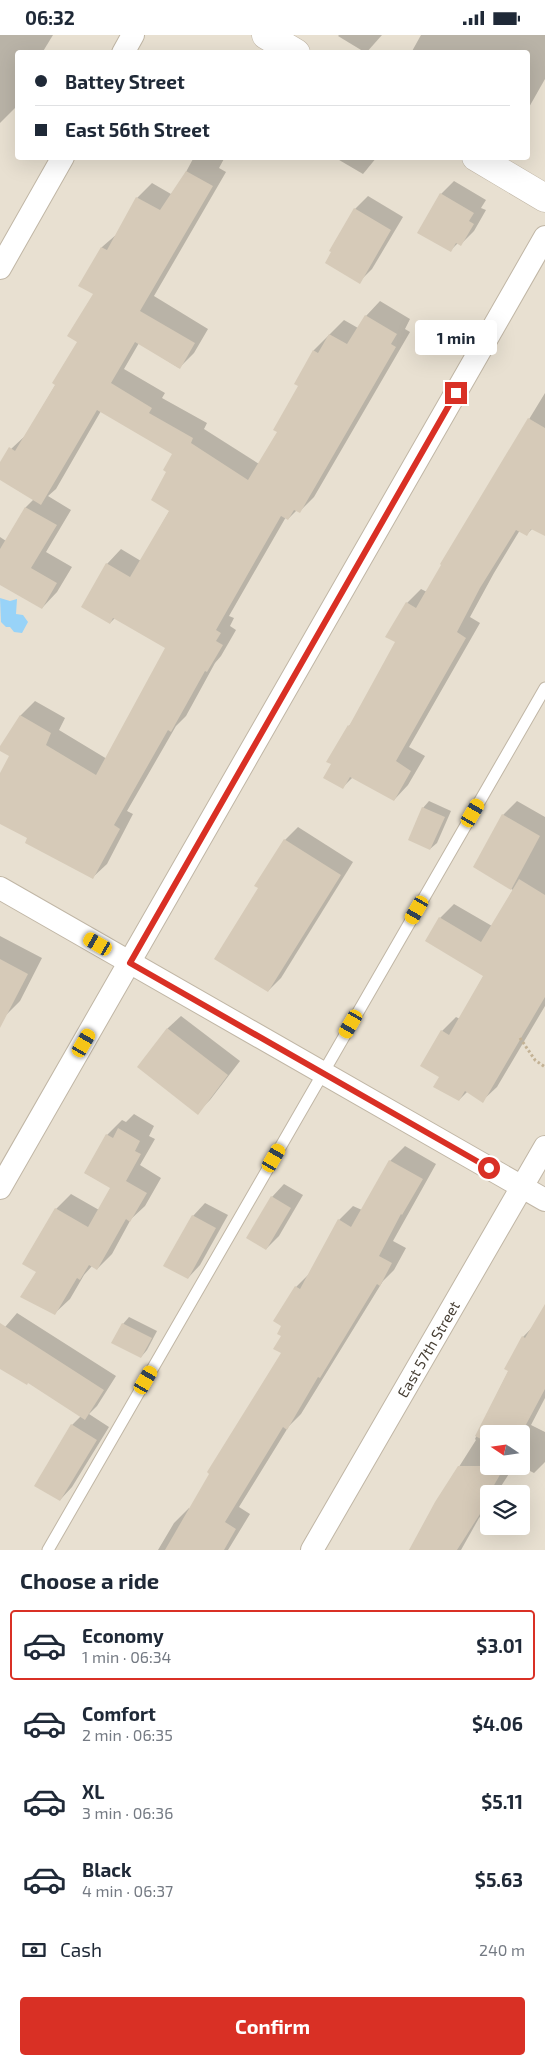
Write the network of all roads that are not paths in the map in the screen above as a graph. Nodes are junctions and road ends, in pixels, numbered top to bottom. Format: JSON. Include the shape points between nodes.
{"nodes":[{"id":1,"x":133,"y":35,"type":"edge"},
{"id":2,"x":266,"y":35,"type":"edge"},
{"id":3,"x":125,"y":50,"type":"edge"},
{"id":4,"x":291,"y":50,"type":"edge"},
{"id":5,"x":61,"y":160,"type":"edge"},
{"id":6,"x":481,"y":160,"type":"edge"},
{"id":7,"x":545,"y":198,"type":"edge"},
{"id":8,"x":545,"y":237,"type":"edge"},
{"id":9,"x":0,"y":268,"type":"edge"},
{"id":10,"x":545,"y":688,"type":"edge"},
{"id":11,"x":0,"y":888,"type":"edge"},
{"id":12,"x":130,"y":963,"type":"junction"},
{"id":13,"x":323,"y":1073,"type":"junction"},
{"id":14,"x":545,"y":1147,"type":"edge"},
{"id":15,"x":522,"y":1187,"type":"junction"},
{"id":16,"x":0,"y":1188,"type":"edge"},
{"id":17,"x":545,"y":1200,"type":"edge"},
{"id":18,"x":48,"y":1550,"type":"edge"},
{"id":19,"x":312,"y":1550,"type":"edge"}],
"edges":[{"from":1,"to":3,"type":"street"},
{"from":2,"to":4,"type":"street"},
{"from":5,"to":9,"type":"street"},
{"from":6,"to":7,"type":"street"},
{"from":8,"to":12,"type":"street"},
{"from":10,"to":13,"type":"lane"},
{"from":11,"to":12,"type":"street"},
{"from":12,"to":13,"type":"street"},
{"from":12,"to":16,"type":"street"},
{"from":13,"to":15,"type":"street"},
{"from":13,"to":18,"type":"lane"},
{"from":14,"to":15,"type":"street","name":"East 57th Street"},
{"from":15,"to":17,"type":"street"},
{"from":15,"to":19,"type":"street","name":"East 57th Street"}]}
